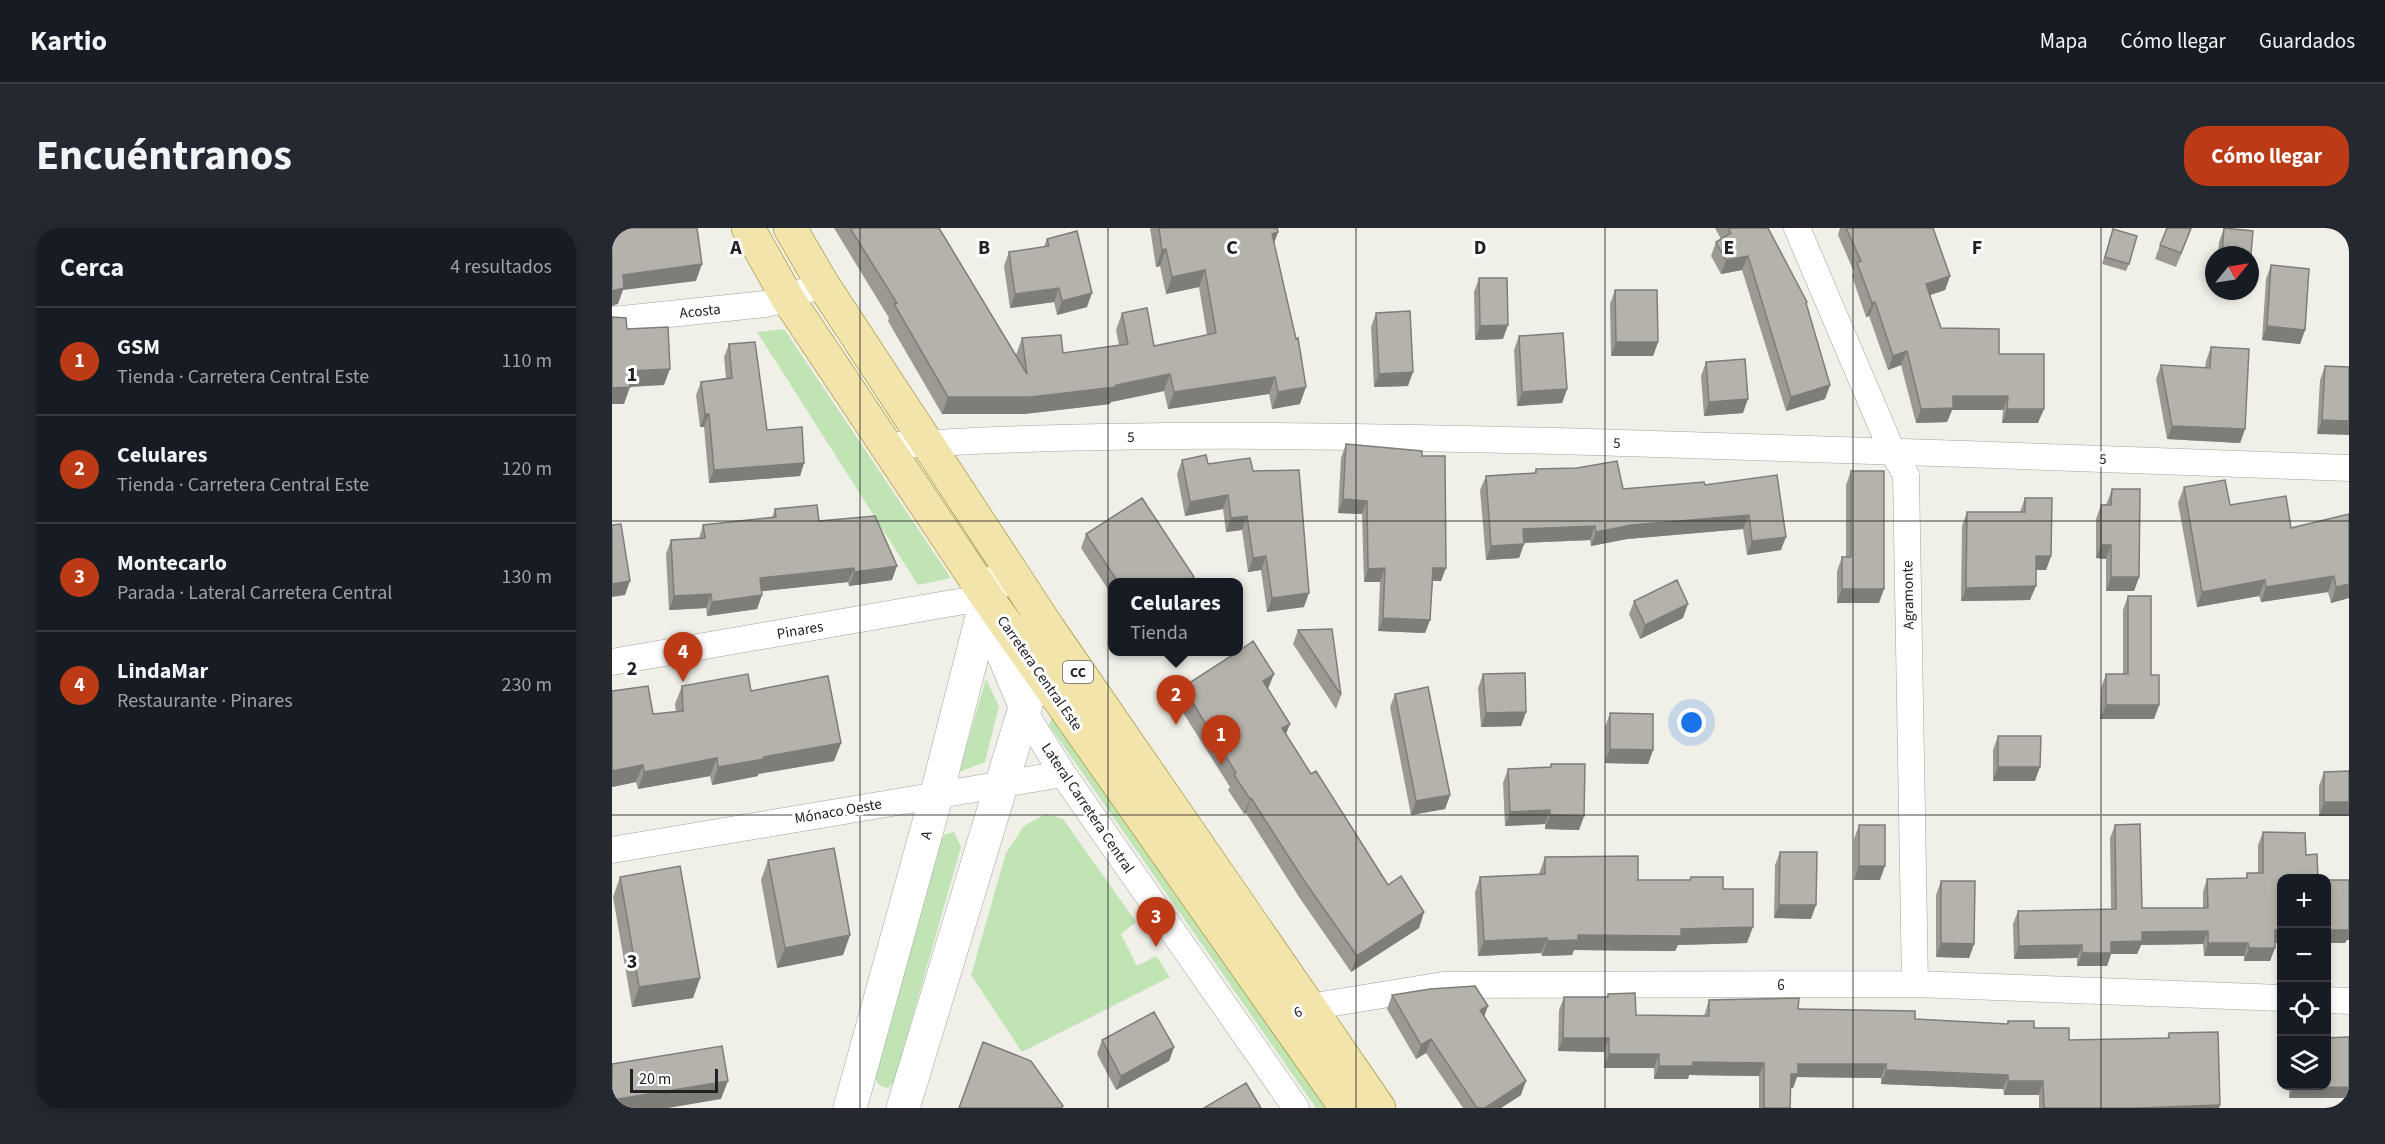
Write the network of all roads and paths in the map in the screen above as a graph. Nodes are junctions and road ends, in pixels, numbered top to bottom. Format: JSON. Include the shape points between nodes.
{"nodes":[{"id":1,"x":748,"y":228,"type":"edge"},
{"id":2,"x":790,"y":228,"type":"edge"},
{"id":3,"x":1797,"y":228,"type":"edge"},
{"id":4,"x":822,"y":283,"type":"junction"},
{"id":5,"x":788,"y":300,"type":"junction"},
{"id":6,"x":612,"y":320,"type":"edge"},
{"id":7,"x":926,"y":443,"type":"junction"},
{"id":8,"x":885,"y":446,"type":"junction"},
{"id":9,"x":1892,"y":451,"type":"junction"},
{"id":10,"x":2349,"y":468,"type":"edge"},
{"id":11,"x":1007,"y":566,"type":"junction"},
{"id":12,"x":985,"y":606,"type":"junction"},
{"id":13,"x":1049,"y":629,"type":"junction"},
{"id":14,"x":612,"y":662,"type":"edge"},
{"id":15,"x":1036,"y":669,"type":"junction"},
{"id":16,"x":1023,"y":710,"type":"junction"},
{"id":17,"x":1063,"y":774,"type":"junction"},
{"id":18,"x":1003,"y":785,"type":"junction"},
{"id":19,"x":936,"y":797,"type":"junction"},
{"id":20,"x":612,"y":850,"type":"edge"},
{"id":21,"x":1915,"y":984,"type":"junction"},
{"id":22,"x":2277,"y":998,"type":"edge"},
{"id":23,"x":2331,"y":1000,"type":"edge"},
{"id":24,"x":2349,"y":1001,"type":"edge"},
{"id":25,"x":1297,"y":1013,"type":"junction"},
{"id":26,"x":850,"y":1108,"type":"edge"},
{"id":27,"x":903,"y":1108,"type":"edge"},
{"id":28,"x":1296,"y":1108,"type":"edge"},
{"id":29,"x":1346,"y":1108,"type":"edge"},
{"id":30,"x":1379,"y":1108,"type":"edge"}],
"edges":[{"from":1,"to":5,"type":"main road","name":"Carretera Central Este","number":"CC"},
{"from":2,"to":4,"type":"main road","name":"Carretera Central Este","number":"CC"},
{"from":3,"to":9,"type":"street","name":"Agramonte"},
{"from":4,"to":5,"type":"street","name":"Acosta"},
{"from":4,"to":7,"type":"main road","name":"Carretera Central Este","number":"CC"},
{"from":5,"to":6,"type":"street","name":"Acosta"},
{"from":5,"to":8,"type":"main road","name":"Carretera Central Este","number":"CC"},
{"from":7,"to":8,"type":"street","name":"5"},
{"from":7,"to":9,"type":"street","name":"5","via":[[1322,435]]},
{"from":7,"to":11,"type":"main road","name":"Carretera Central Este","number":"CC"},
{"from":8,"to":12,"type":"main road","name":"Carretera Central Este","number":"CC"},
{"from":9,"to":10,"type":"street","name":"5"},
{"from":9,"to":21,"type":"street","name":"Agramonte","via":[[1906,475]]},
{"from":11,"to":12,"type":"street","name":"A"},
{"from":11,"to":13,"type":"main road","name":"Carretera Central Este","number":"CC"},
{"from":12,"to":14,"type":"street","name":"Pinares"},
{"from":12,"to":15,"type":"main road","name":"Carretera Central Este","number":"CC"},
{"from":12,"to":16,"type":"street","name":"Lateral Carretera Central"},
{"from":12,"to":19,"type":"street","name":"A"},
{"from":13,"to":15,"type":"street"},
{"from":13,"to":25,"type":"main road","name":"Carretera Central Este","number":"CC"},
{"from":15,"to":16,"type":"street"},
{"from":15,"to":25,"type":"main road","name":"Carretera Central Este","number":"CC"},
{"from":16,"to":17,"type":"street","name":"Lateral Carretera Central"},
{"from":16,"to":18,"type":"street"},
{"from":17,"to":18,"type":"street","name":"Mónaco Oeste"},
{"from":17,"to":28,"type":"street","name":"Lateral Carretera Central"},
{"from":18,"to":19,"type":"street","name":"Mónaco Oeste"},
{"from":18,"to":27,"type":"street"},
{"from":19,"to":20,"type":"street","name":"Mónaco Oeste"},
{"from":19,"to":26,"type":"street","name":"A"},
{"from":21,"to":22,"type":"street","name":"6"},
{"from":21,"to":25,"type":"street","name":"6","via":[[1443,985]]},
{"from":23,"to":24,"type":"street"},
{"from":25,"to":29,"type":"main road","name":"Carretera Central Este","number":"CC"},
{"from":25,"to":30,"type":"main road","name":"Carretera Central Este","number":"CC"}]}
